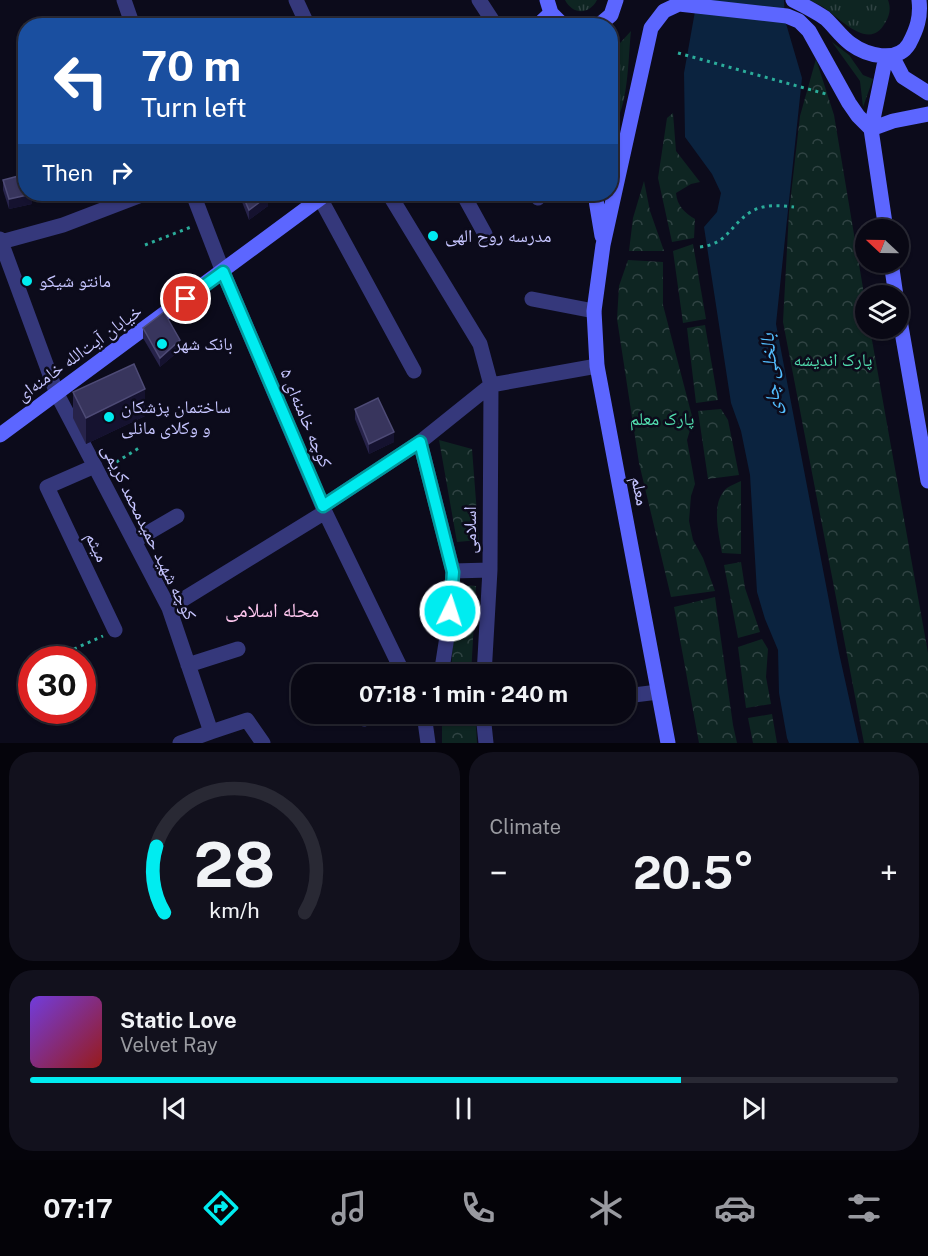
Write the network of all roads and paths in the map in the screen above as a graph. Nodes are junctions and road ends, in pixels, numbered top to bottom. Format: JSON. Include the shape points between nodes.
{"nodes":[{"id":1,"x":124,"y":0,"type":"edge"},
{"id":2,"x":296,"y":0,"type":"edge"},
{"id":3,"x":479,"y":0,"type":"edge"},
{"id":4,"x":793,"y":0,"type":"edge"},
{"id":5,"x":619,"y":1,"type":"edge"},
{"id":6,"x":920,"y":8,"type":"edge"},
{"id":7,"x":130,"y":18,"type":"edge"},
{"id":8,"x":304,"y":18,"type":"edge"},
{"id":9,"x":491,"y":18,"type":"edge"},
{"id":10,"x":607,"y":18,"type":"edge"},
{"id":11,"x":928,"y":37,"type":"edge"},
{"id":12,"x":678,"y":53,"type":"dead end"},
{"id":13,"x":889,"y":56,"type":"junction"},
{"id":14,"x":819,"y":92,"type":"dead end"},
{"id":15,"x":928,"y":93,"type":"edge"},
{"id":16,"x":928,"y":114,"type":"edge"},
{"id":17,"x":871,"y":129,"type":"junction"},
{"id":18,"x":618,"y":177,"type":"edge"},
{"id":19,"x":126,"y":201,"type":"edge"},
{"id":20,"x":196,"y":201,"type":"edge"},
{"id":21,"x":316,"y":201,"type":"edge"},
{"id":22,"x":326,"y":201,"type":"edge"},
{"id":23,"x":393,"y":201,"type":"edge"},
{"id":24,"x":467,"y":201,"type":"edge"},
{"id":25,"x":596,"y":201,"type":"edge"},
{"id":26,"x":613,"y":201,"type":"edge"},
{"id":27,"x":794,"y":207,"type":"dead end"},
{"id":28,"x":884,"y":219,"type":"edge"},
{"id":29,"x":204,"y":221,"type":"junction"},
{"id":30,"x":485,"y":234,"type":"dead end"},
{"id":31,"x":1,"y":241,"type":"edge"},
{"id":32,"x":145,"y":245,"type":"dead end"},
{"id":33,"x":603,"y":245,"type":"junction"},
{"id":34,"x":700,"y":247,"type":"dead end"},
{"id":35,"x":223,"y":272,"type":"junction"},
{"id":36,"x":532,"y":299,"type":"dead end"},
{"id":37,"x":594,"y":311,"type":"junction"},
{"id":38,"x":903,"y":339,"type":"edge"},
{"id":39,"x":597,"y":366,"type":"junction"},
{"id":40,"x":414,"y":371,"type":"dead end"},
{"id":41,"x":490,"y":385,"type":"junction"},
{"id":42,"x":57,"y":394,"type":"junction"},
{"id":43,"x":0,"y":435,"type":"edge"},
{"id":44,"x":420,"y":442,"type":"junction"},
{"id":45,"x":139,"y":448,"type":"dead end"},
{"id":46,"x":97,"y":470,"type":"junction"},
{"id":47,"x":928,"y":480,"type":"edge"},
{"id":48,"x":324,"y":509,"type":"junction"},
{"id":49,"x":177,"y":516,"type":"dead end"},
{"id":50,"x":134,"y":541,"type":"junction"},
{"id":51,"x":490,"y":570,"type":"junction"},
{"id":52,"x":453,"y":572,"type":"junction"},
{"id":53,"x":169,"y":608,"type":"junction"},
{"id":54,"x":115,"y":630,"type":"joint"},
{"id":55,"x":82,"y":646,"type":"edge"},
{"id":56,"x":238,"y":649,"type":"dead end"},
{"id":57,"x":188,"y":664,"type":"junction"},
{"id":58,"x":399,"y":664,"type":"edge"},
{"id":59,"x":443,"y":664,"type":"edge"},
{"id":60,"x":485,"y":664,"type":"edge"},
{"id":61,"x":658,"y":692,"type":"junction"},
{"id":62,"x":636,"y":695,"type":"edge"},
{"id":63,"x":425,"y":724,"type":"edge"},
{"id":64,"x":484,"y":724,"type":"edge"},
{"id":65,"x":211,"y":732,"type":"junction"},
{"id":66,"x":180,"y":743,"type":"edge"},
{"id":67,"x":263,"y":743,"type":"edge"},
{"id":68,"x":428,"y":743,"type":"edge"},
{"id":69,"x":486,"y":743,"type":"edge"},
{"id":70,"x":668,"y":743,"type":"edge"}],
"edges":[{"from":1,"to":7,"type":"street"},
{"from":2,"to":8,"type":"street"},
{"from":3,"to":9,"type":"street"},
{"from":4,"to":13,"type":"main road","via":[[821,16],[856,47]]},
{"from":5,"to":10,"type":"main road"},
{"from":6,"to":11,"type":"main road"},
{"from":6,"to":13,"type":"main road","via":[[907,48]]},
{"from":12,"to":14,"type":"path"},
{"from":13,"to":15,"type":"main road","via":[[903,77]]},
{"from":13,"to":17,"type":"main road"},
{"from":16,"to":17,"type":"main road"},
{"from":17,"to":18,"type":"main road","via":[[849,103],[809,31],[799,21],[787,16],[679,4],[664,11],[651,28]]},
{"from":17,"to":28,"type":"main road"},
{"from":19,"to":31,"type":"street","via":[[63,225]]},
{"from":20,"to":29,"type":"street","name":"کوچه خامنه‌ای ۵"},
{"from":21,"to":35,"type":"main road","name":"خیابان آیت‌الله خامنه‌ای"},
{"from":22,"to":40,"type":"street"},
{"from":23,"to":41,"type":"street","name":"اسلامی","via":[[480,344]]},
{"from":24,"to":30,"type":"street"},
{"from":25,"to":33,"type":"main road"},
{"from":26,"to":33,"type":"main road"},
{"from":27,"to":34,"type":"path","via":[[755,210],[721,240]]},
{"from":29,"to":32,"type":"path"},
{"from":29,"to":35,"type":"street","name":"کوچه خامنه‌ای ۵"},
{"from":31,"to":42,"type":"street","name":"کوچه شهید حمیدمحمد کریمی"},
{"from":33,"to":37,"type":"main road","name":"معلم"},
{"from":35,"to":42,"type":"main road","name":"خیابان آیت‌الله خامنه‌ای"},
{"from":35,"to":48,"type":"street","name":"کوچه خامنه‌ای ۵"},
{"from":36,"to":37,"type":"street"},
{"from":37,"to":39,"type":"main road","name":"معلم"},
{"from":38,"to":47,"type":"main road"},
{"from":39,"to":41,"type":"street"},
{"from":39,"to":61,"type":"main road","name":"معلم"},
{"from":41,"to":44,"type":"street"},
{"from":41,"to":51,"type":"street","name":"اسلامی"},
{"from":42,"to":43,"type":"main road","name":"خیابان آیت‌الله خامنه‌ای"},
{"from":42,"to":46,"type":"street","name":"کوچه شهید حمیدمحمد کریمی"},
{"from":44,"to":48,"type":"street"},
{"from":44,"to":52,"type":"street"},
{"from":45,"to":46,"type":"path"},
{"from":46,"to":50,"type":"street","name":"کوچه شهید حمیدمحمد کریمی"},
{"from":46,"to":54,"type":"street","name":"میثم","via":[[47,487]]},
{"from":48,"to":53,"type":"street"},
{"from":48,"to":58,"type":"street","name":"کوچه خامنه‌ای ۵"},
{"from":49,"to":50,"type":"street"},
{"from":50,"to":53,"type":"street","name":"کوچه شهید حمیدمحمد کریمی"},
{"from":51,"to":52,"type":"street"},
{"from":51,"to":60,"type":"street","name":"اسلامی"},
{"from":52,"to":59,"type":"street"},
{"from":53,"to":57,"type":"street","name":"کوچه شهید حمیدمحمد کریمی"},
{"from":54,"to":55,"type":"path"},
{"from":56,"to":57,"type":"street"},
{"from":57,"to":65,"type":"street","name":"کوچه شهید حمیدمحمد کریمی"},
{"from":61,"to":62,"type":"street"},
{"from":61,"to":70,"type":"main road","name":"معلم"},
{"from":63,"to":68,"type":"street"},
{"from":64,"to":69,"type":"street"},
{"from":65,"to":66,"type":"street"},
{"from":65,"to":67,"type":"street","via":[[247,720]]}]}
